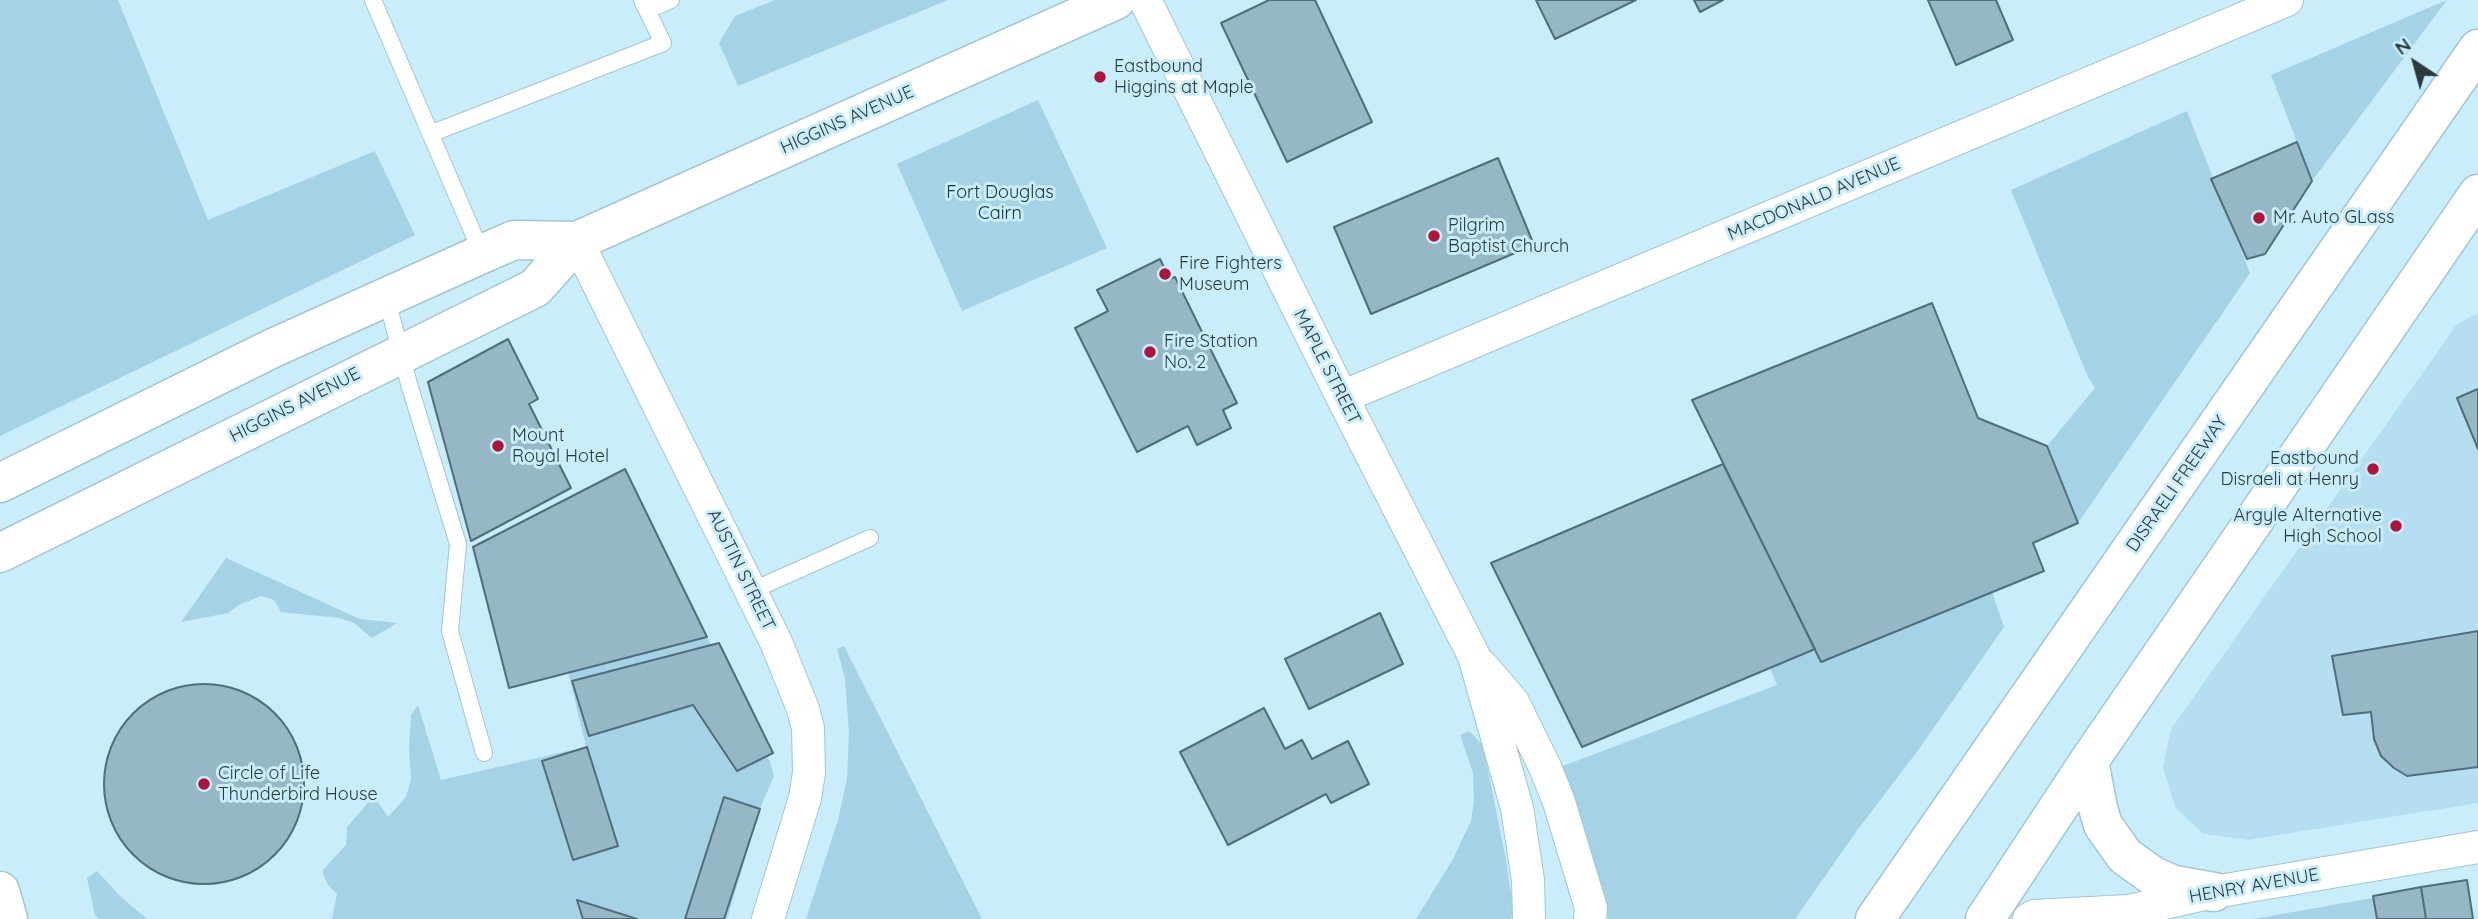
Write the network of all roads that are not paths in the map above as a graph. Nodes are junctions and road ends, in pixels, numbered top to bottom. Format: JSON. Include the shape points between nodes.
{"nodes":[{"id":1,"x":373,"y":0,"type":"edge"},
{"id":2,"x":671,"y":0,"type":"edge"},
{"id":3,"x":1116,"y":0,"type":"edge"},
{"id":4,"x":1144,"y":0,"type":"edge"},
{"id":5,"x":2287,"y":0,"type":"edge"},
{"id":6,"x":645,"y":5,"type":"edge"},
{"id":7,"x":2478,"y":49,"type":"edge"},
{"id":8,"x":430,"y":134,"type":"junction"},
{"id":9,"x":2478,"y":194,"type":"edge"},
{"id":10,"x":2478,"y":239,"type":"edge"},
{"id":11,"x":577,"y":240,"type":"junction"},
{"id":12,"x":2441,"y":248,"type":"junction"},
{"id":13,"x":482,"y":254,"type":"junction"},
{"id":14,"x":386,"y":296,"type":"junction"},
{"id":15,"x":401,"y":352,"type":"junction"},
{"id":16,"x":1342,"y":397,"type":"junction"},
{"id":17,"x":0,"y":482,"type":"edge"},
{"id":18,"x":870,"y":538,"type":"dead end"},
{"id":19,"x":0,"y":553,"type":"edge"},
{"id":20,"x":751,"y":591,"type":"junction"},
{"id":21,"x":1475,"y":656,"type":"junction"},
{"id":22,"x":484,"y":753,"type":"dead end"},
{"id":23,"x":2088,"y":761,"type":"junction"},
{"id":24,"x":2478,"y":848,"type":"edge"},
{"id":25,"x":0,"y":891,"type":"edge"},
{"id":26,"x":2214,"y":892,"type":"junction"},
{"id":27,"x":8,"y":919,"type":"edge"},
{"id":28,"x":768,"y":919,"type":"edge"},
{"id":29,"x":1529,"y":919,"type":"edge"},
{"id":30,"x":1590,"y":919,"type":"edge"},
{"id":31,"x":1875,"y":919,"type":"edge"},
{"id":32,"x":1985,"y":919,"type":"edge"},
{"id":33,"x":2029,"y":919,"type":"edge"}],
"edges":[{"from":1,"to":8,"type":"lane"},
{"from":2,"to":6,"type":"lane"},
{"from":3,"to":11,"type":"main road","name":"HIGGINS AVENUE"},
{"from":4,"to":16,"type":"street","name":"MAPLE STREET"},
{"from":5,"to":16,"type":"street","name":"MACDONALD AVENUE"},
{"from":6,"to":8,"type":"lane","via":[[663,43]]},
{"from":7,"to":31,"type":"main road","name":"DISRAELI FREEWAY"},
{"from":8,"to":13,"type":"lane"},
{"from":9,"to":12,"type":"main road"},
{"from":10,"to":12,"type":"main road"},
{"from":11,"to":13,"type":"main road","name":"HIGGINS AVENUE","via":[[514,240]]},
{"from":11,"to":15,"type":"main road","name":"HIGGINS AVENUE","via":[[535,288]]},
{"from":11,"to":20,"type":"street","name":"AUSTIN STREET"},
{"from":12,"to":23,"type":"main road"},
{"from":13,"to":14,"type":"main road","name":"HIGGINS AVENUE"},
{"from":14,"to":15,"type":"lane"},
{"from":14,"to":17,"type":"main road","name":"HIGGINS AVENUE"},
{"from":15,"to":19,"type":"main road","name":"HIGGINS AVENUE"},
{"from":15,"to":22,"type":"lane","via":[[458,544],[450,631]]},
{"from":16,"to":21,"type":"street","name":"MAPLE STREET"},
{"from":18,"to":20,"type":"lane"},
{"from":20,"to":28,"type":"street","name":"AUSTIN STREET","via":[[796,687],[810,750],[805,798]]},
{"from":21,"to":29,"type":"street","name":"MAPLE STREET","via":[[1517,808]]},
{"from":21,"to":30,"type":"street","name":"MAPLE STREET","via":[[1513,702],[1545,767],[1591,908]]},
{"from":23,"to":26,"type":"main road","via":[[2104,825],[2124,856],[2163,881]]},
{"from":23,"to":32,"type":"main road"},
{"from":24,"to":26,"type":"street","name":"HENRY AVENUE"},
{"from":25,"to":27,"type":"main road"},
{"from":26,"to":33,"type":"street","name":"HENRY AVENUE","via":[[2128,911]]}]}
